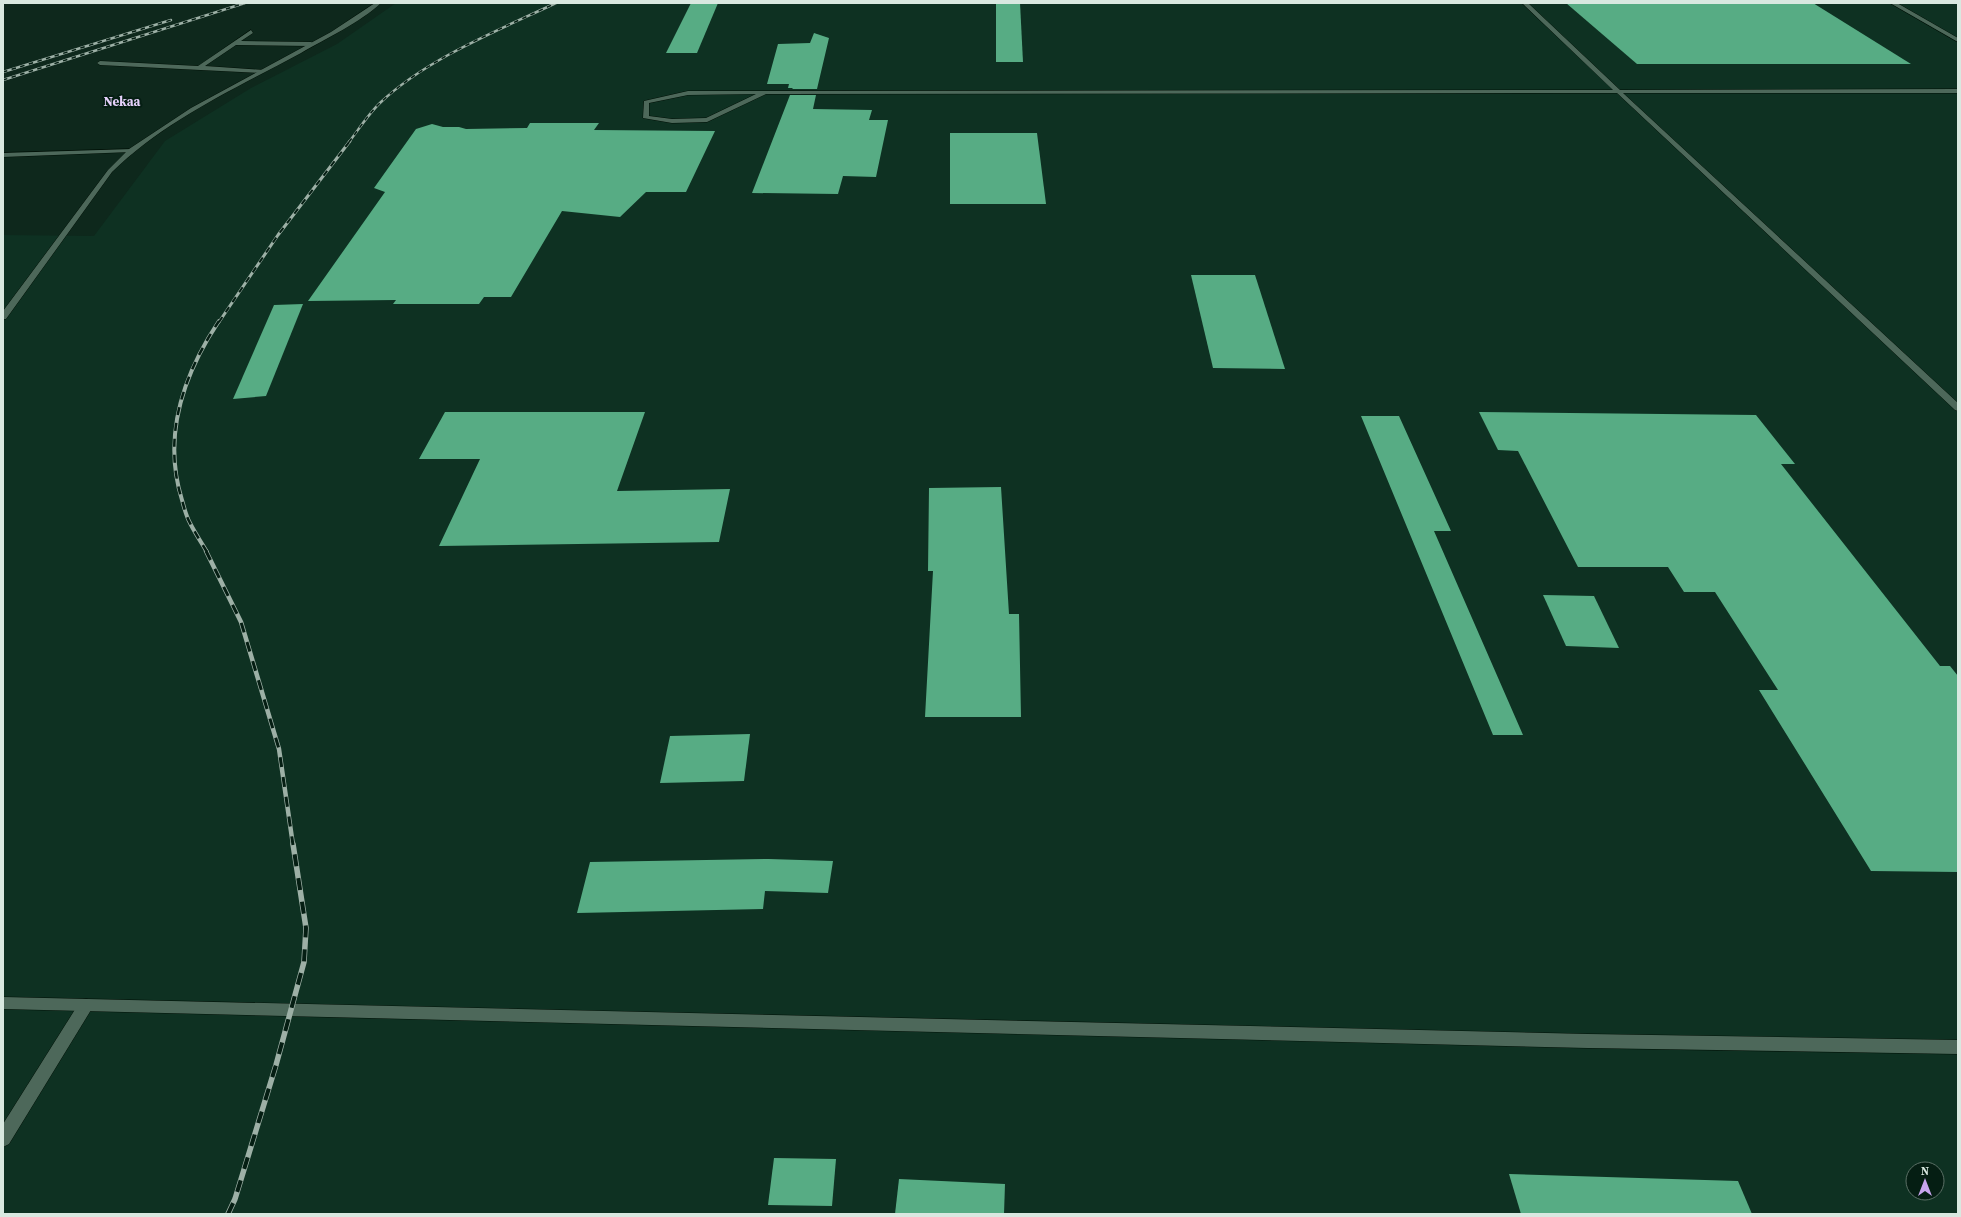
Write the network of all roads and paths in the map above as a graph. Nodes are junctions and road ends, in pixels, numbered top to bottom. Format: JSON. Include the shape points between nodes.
{"nodes":[{"id":1,"x":378,"y":3,"type":"edge"},
{"id":2,"x":1525,"y":3,"type":"edge"},
{"id":3,"x":1893,"y":3,"type":"edge"},
{"id":4,"x":252,"y":32,"type":"dead end"},
{"id":5,"x":1957,"y":38,"type":"edge"},
{"id":6,"x":236,"y":43,"type":"junction"},
{"id":7,"x":311,"y":44,"type":"junction"},
{"id":8,"x":100,"y":63,"type":"dead end"},
{"id":9,"x":199,"y":68,"type":"junction"},
{"id":10,"x":262,"y":71,"type":"junction"},
{"id":11,"x":1958,"y":91,"type":"edge"},
{"id":12,"x":765,"y":92,"type":"junction"},
{"id":13,"x":1620,"y":93,"type":"junction"},
{"id":14,"x":131,"y":150,"type":"junction"},
{"id":15,"x":3,"y":155,"type":"edge"},
{"id":16,"x":3,"y":318,"type":"edge"},
{"id":17,"x":1958,"y":408,"type":"edge"},
{"id":18,"x":3,"y":1003,"type":"edge"},
{"id":19,"x":86,"y":1005,"type":"junction"},
{"id":20,"x":1958,"y":1047,"type":"edge"},
{"id":21,"x":3,"y":1139,"type":"edge"}],
"edges":[{"from":1,"to":7,"type":"street","via":[[333,33]]},
{"from":2,"to":13,"type":"street"},
{"from":3,"to":5,"type":"street"},
{"from":4,"to":6,"type":"street"},
{"from":6,"to":7,"type":"street"},
{"from":6,"to":9,"type":"street"},
{"from":7,"to":10,"type":"street"},
{"from":8,"to":9,"type":"street"},
{"from":9,"to":10,"type":"street"},
{"from":10,"to":14,"type":"street","via":[[193,109]]},
{"from":11,"to":13,"type":"street"},
{"from":12,"to":12,"type":"street","via":[[707,120],[672,121],[646,118],[646,102],[688,93]]},
{"from":12,"to":13,"type":"street"},
{"from":13,"to":17,"type":"street"},
{"from":14,"to":15,"type":"street"},
{"from":14,"to":16,"type":"street","via":[[110,170]]},
{"from":18,"to":19,"type":"street"},
{"from":19,"to":20,"type":"street","via":[[1580,1041]]},
{"from":19,"to":21,"type":"street"}]}
